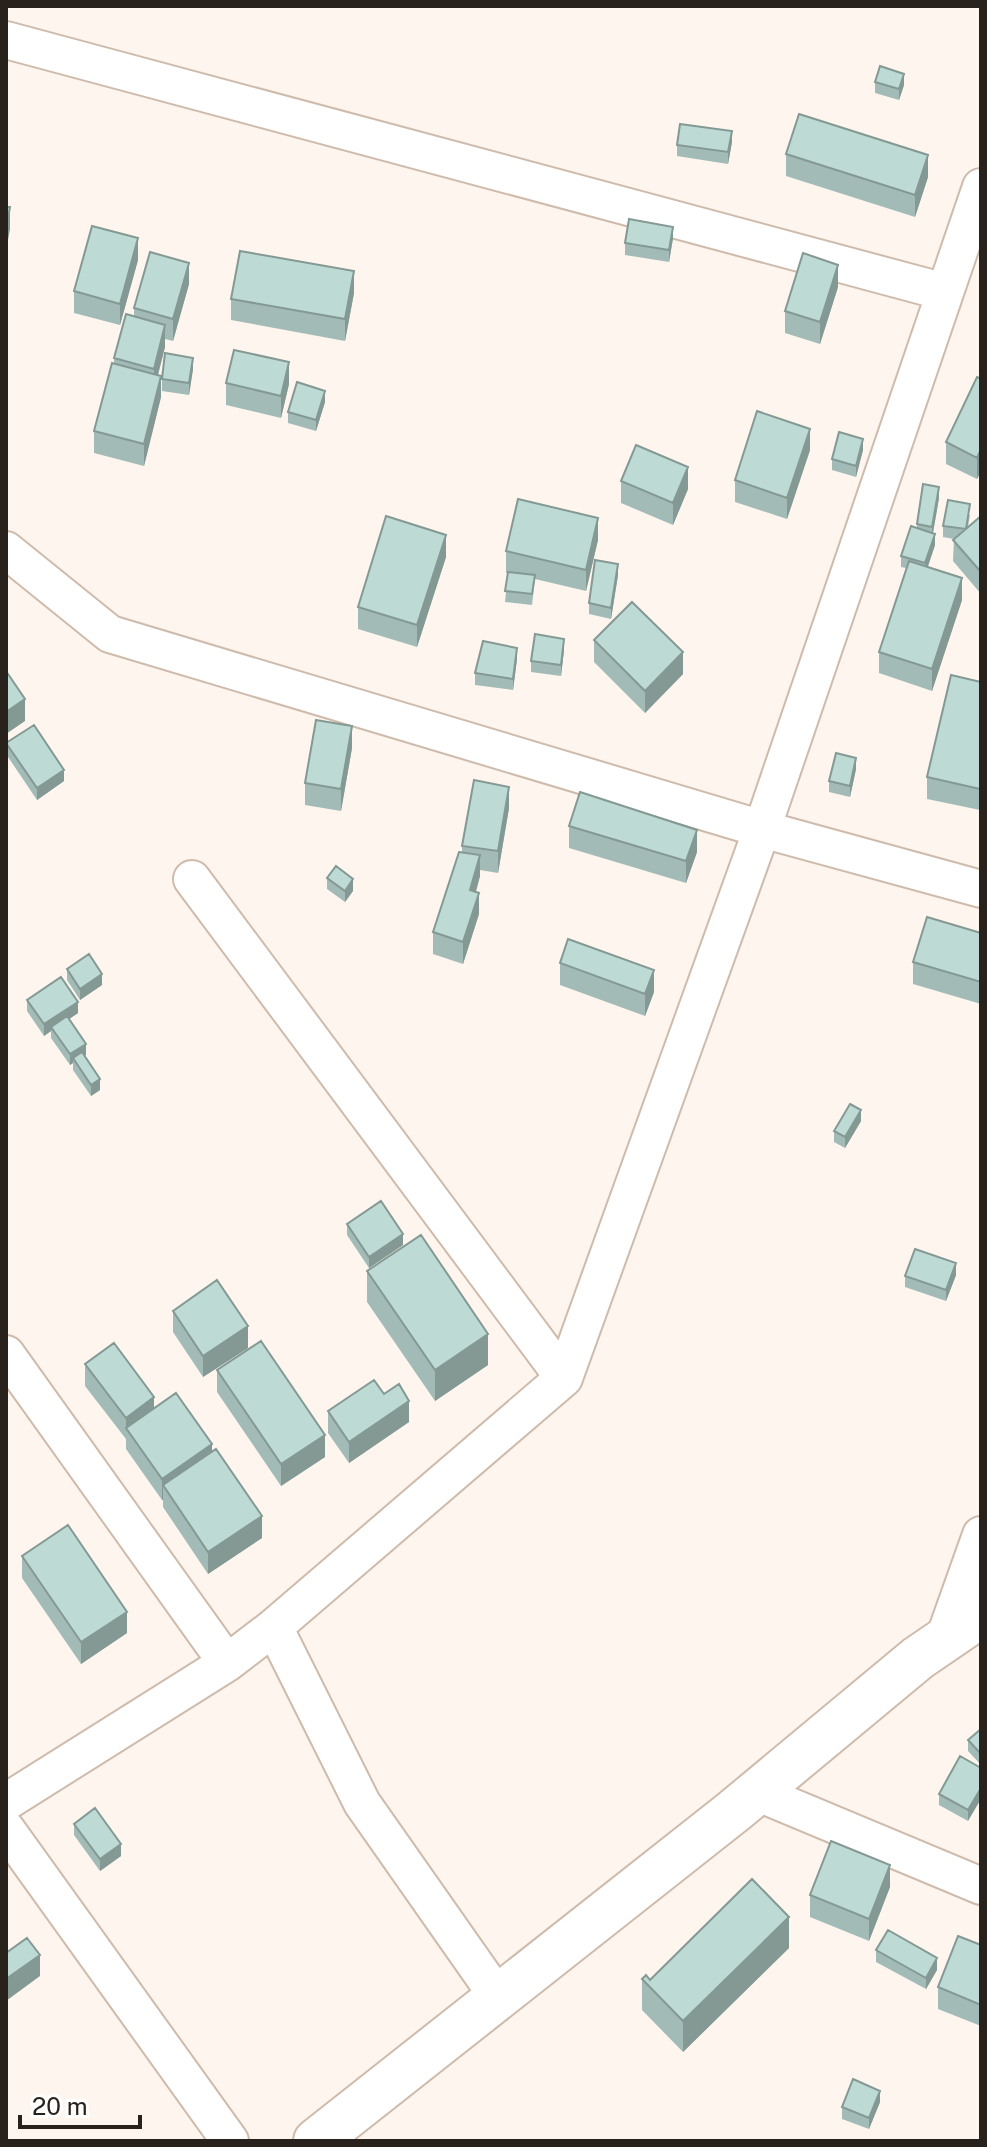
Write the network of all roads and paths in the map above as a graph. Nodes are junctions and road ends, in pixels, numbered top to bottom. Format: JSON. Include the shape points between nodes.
{"nodes":[{"id":1,"x":6,"y":40,"type":"edge"},
{"id":2,"x":981,"y":187,"type":"edge"},
{"id":3,"x":945,"y":292,"type":"junction"},
{"id":4,"x":6,"y":550,"type":"edge"},
{"id":5,"x":762,"y":829,"type":"junction"},
{"id":6,"x":192,"y":879,"type":"dead end"},
{"id":7,"x":981,"y":889,"type":"edge"},
{"id":8,"x":6,"y":1354,"type":"edge"},
{"id":9,"x":564,"y":1378,"type":"junction"},
{"id":10,"x":981,"y":1535,"type":"edge"},
{"id":11,"x":981,"y":1615,"type":"edge"},
{"id":12,"x":274,"y":1627,"type":"junction"},
{"id":13,"x":944,"y":1639,"type":"junction"},
{"id":14,"x":227,"y":1663,"type":"junction"},
{"id":15,"x":756,"y":1792,"type":"junction"},
{"id":16,"x":6,"y":1802,"type":"edge"},
{"id":17,"x":6,"y":1829,"type":"edge"},
{"id":18,"x":981,"y":1886,"type":"edge"},
{"id":19,"x":498,"y":1997,"type":"junction"},
{"id":20,"x":230,"y":2141,"type":"edge"},
{"id":21,"x":316,"y":2141,"type":"edge"}],
"edges":[{"from":1,"to":3,"type":"street"},
{"from":2,"to":3,"type":"street"},
{"from":3,"to":5,"type":"street"},
{"from":4,"to":5,"type":"street","via":[[110,634]]},
{"from":5,"to":7,"type":"street"},
{"from":5,"to":9,"type":"street"},
{"from":6,"to":9,"type":"street"},
{"from":8,"to":14,"type":"street"},
{"from":9,"to":12,"type":"street"},
{"from":10,"to":13,"type":"street"},
{"from":11,"to":13,"type":"street"},
{"from":12,"to":14,"type":"street"},
{"from":12,"to":19,"type":"street","via":[[362,1803]]},
{"from":13,"to":15,"type":"street"},
{"from":14,"to":16,"type":"street"},
{"from":15,"to":18,"type":"street"},
{"from":15,"to":19,"type":"street"},
{"from":17,"to":20,"type":"street"},
{"from":19,"to":21,"type":"street"}]}
